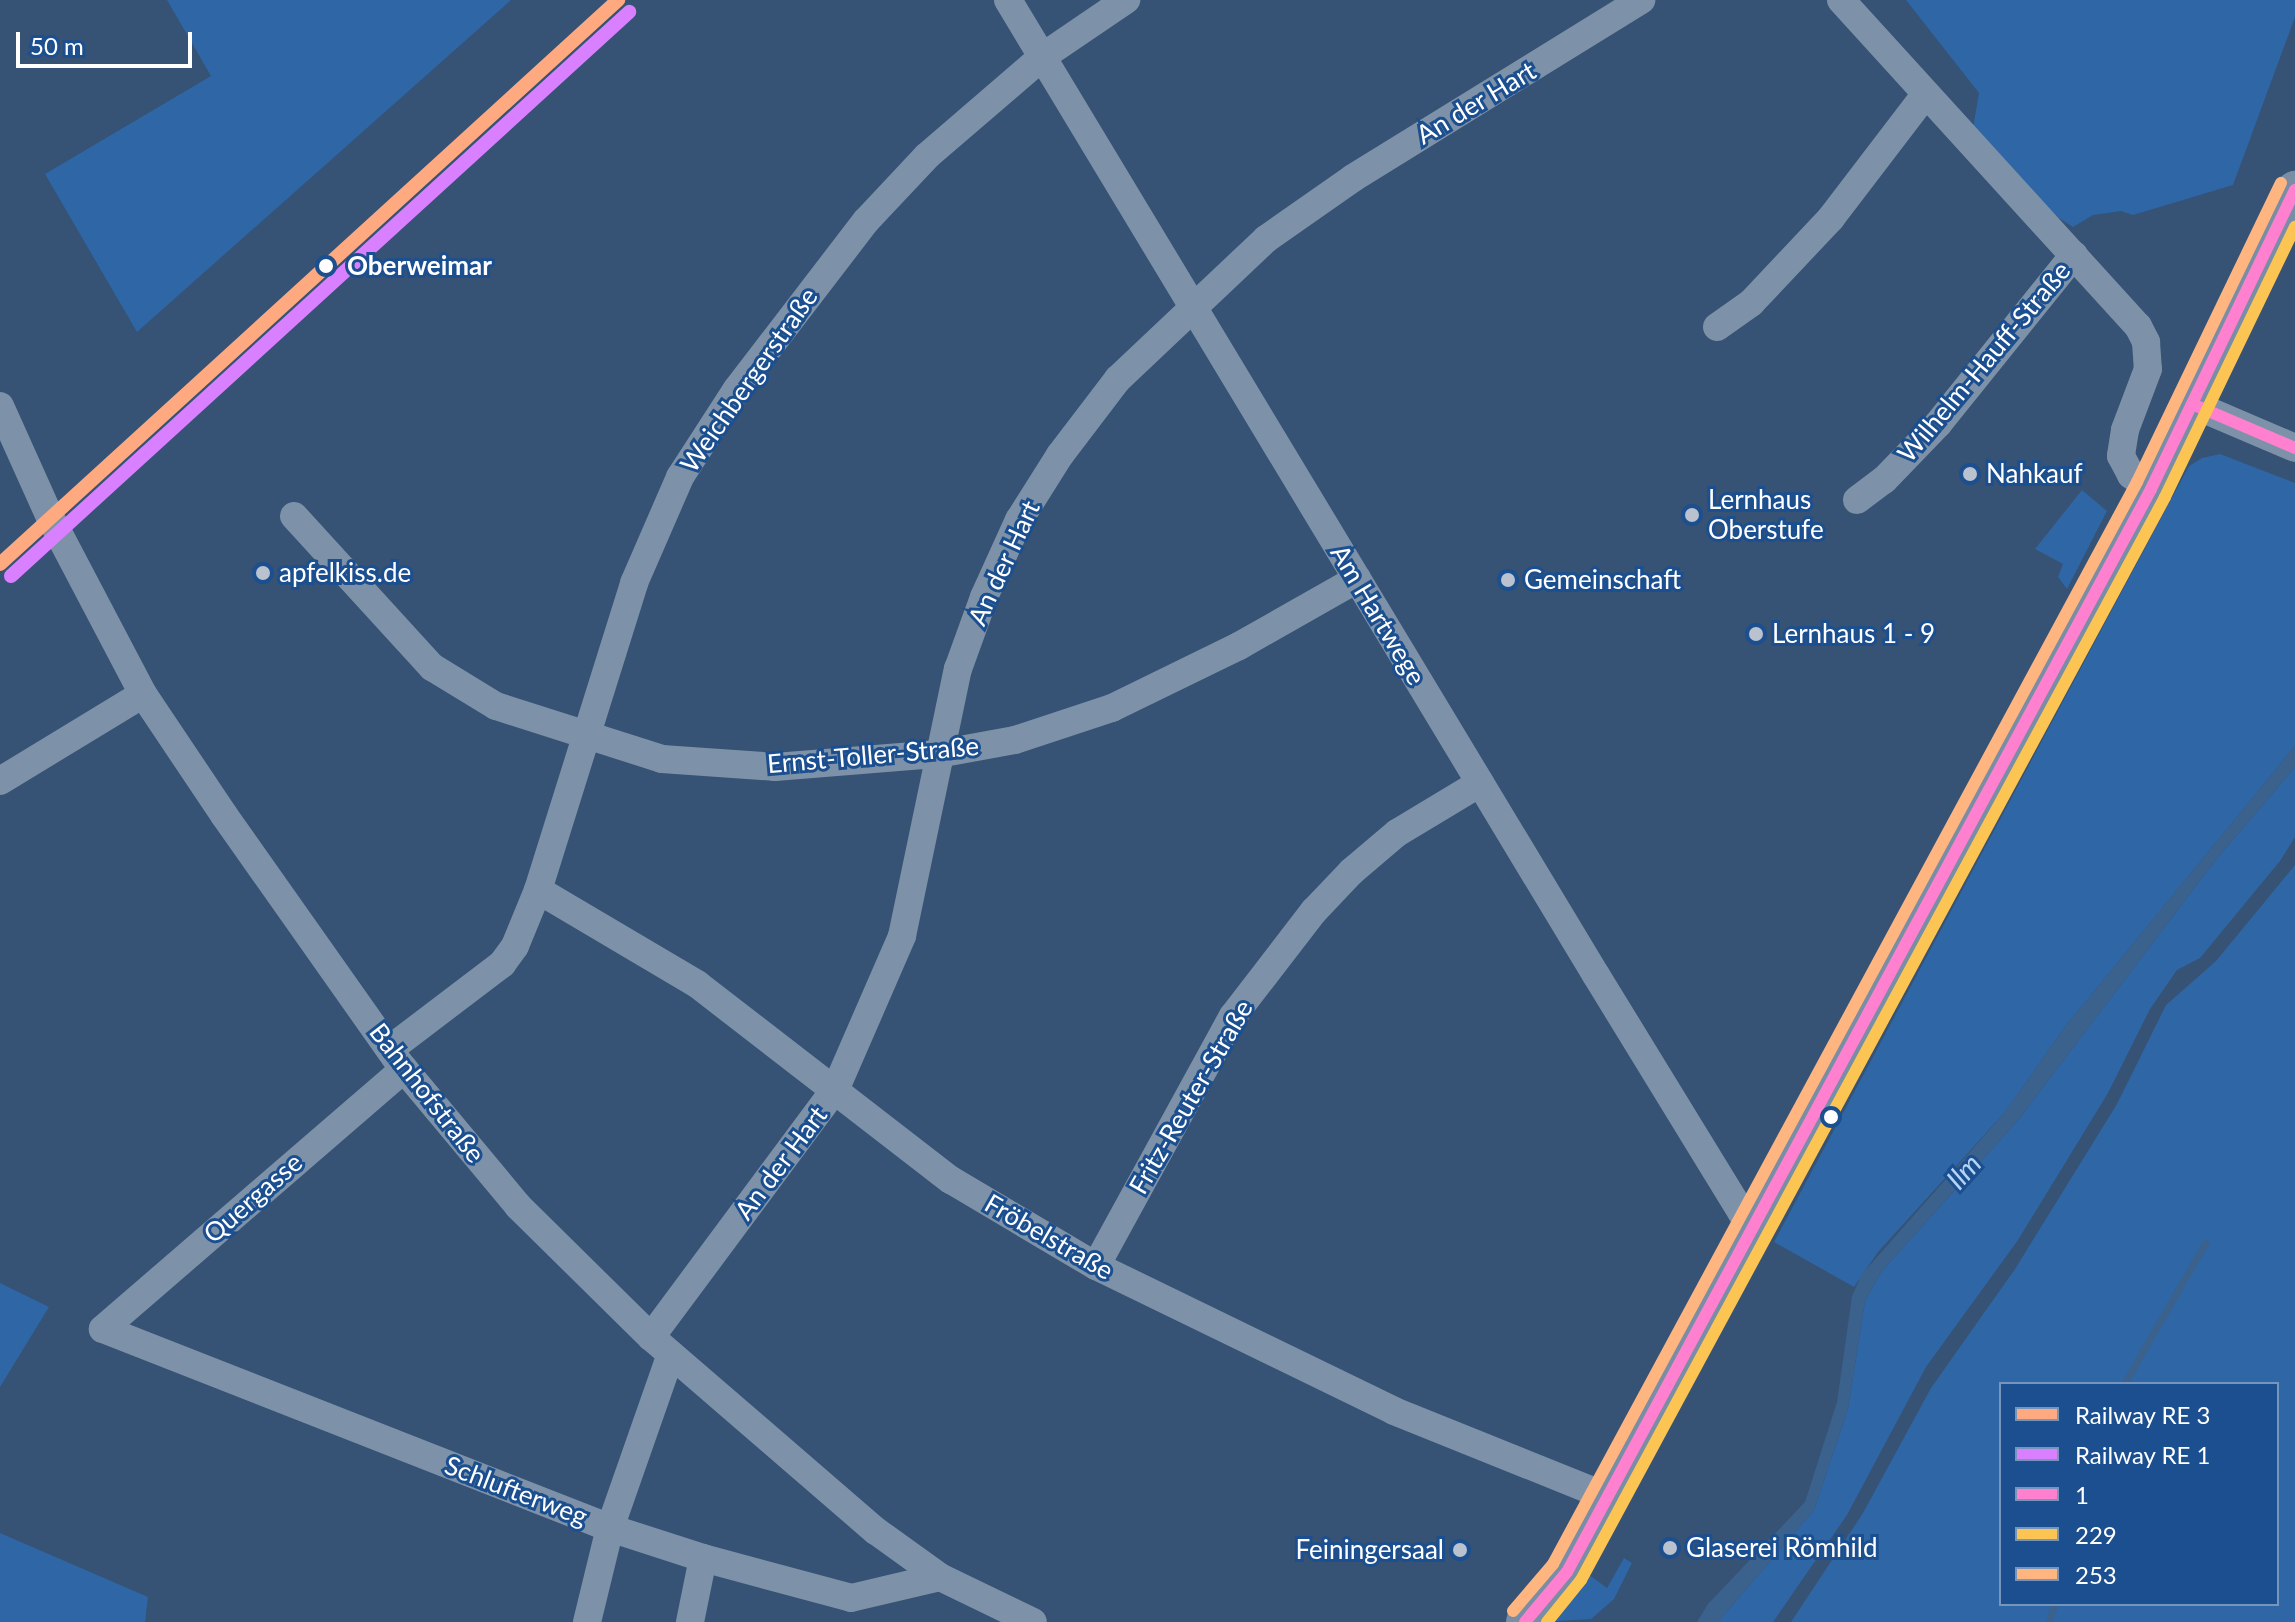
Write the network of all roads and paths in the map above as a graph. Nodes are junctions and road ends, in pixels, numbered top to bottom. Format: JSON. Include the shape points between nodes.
{"nodes":[{"id":1,"x":1008,"y":0,"type":"edge"},
{"id":2,"x":1126,"y":0,"type":"edge"},
{"id":3,"x":1641,"y":0,"type":"edge"},
{"id":4,"x":1841,"y":0,"type":"edge"},
{"id":5,"x":1042,"y":57,"type":"junction"},
{"id":6,"x":1925,"y":95,"type":"junction"},
{"id":7,"x":2295,"y":190,"type":"edge"},
{"id":8,"x":2074,"y":255,"type":"junction"},
{"id":9,"x":1193,"y":307,"type":"junction"},
{"id":10,"x":1717,"y":327,"type":"dead end"},
{"id":11,"x":2192,"y":404,"type":"junction"},
{"id":12,"x":0,"y":406,"type":"edge"},
{"id":13,"x":2295,"y":448,"type":"edge"},
{"id":14,"x":2151,"y":489,"type":"junction"},
{"id":15,"x":1857,"y":500,"type":"dead end"},
{"id":16,"x":294,"y":516,"type":"dead end"},
{"id":17,"x":1357,"y":579,"type":"junction"},
{"id":18,"x":143,"y":694,"type":"junction"},
{"id":19,"x":585,"y":737,"type":"junction"},
{"id":20,"x":938,"y":754,"type":"junction"},
{"id":21,"x":0,"y":781,"type":"edge"},
{"id":22,"x":1480,"y":783,"type":"junction"},
{"id":23,"x":538,"y":890,"type":"junction"},
{"id":24,"x":397,"y":1059,"type":"junction"},
{"id":25,"x":836,"y":1088,"type":"junction"},
{"id":26,"x":1757,"y":1222,"type":"junction"},
{"id":27,"x":1096,"y":1266,"type":"junction"},
{"id":28,"x":103,"y":1329,"type":"joint"},
{"id":29,"x":661,"y":1346,"type":"junction"},
{"id":30,"x":1608,"y":1497,"type":"junction"},
{"id":31,"x":610,"y":1528,"type":"junction"},
{"id":32,"x":703,"y":1558,"type":"junction"},
{"id":33,"x":940,"y":1577,"type":"junction"},
{"id":34,"x":587,"y":1622,"type":"edge"},
{"id":35,"x":690,"y":1622,"type":"edge"},
{"id":36,"x":1033,"y":1622,"type":"edge"},
{"id":37,"x":1525,"y":1622,"type":"edge"}],
"edges":[{"from":1,"to":5,"type":"street","name":"Am Hartwege"},
{"from":2,"to":5,"type":"street","name":"Weichbergerstraße"},
{"from":3,"to":9,"type":"street","name":"An der Hart","via":[[1353,178],[1266,239]]},
{"from":4,"to":6,"type":"street"},
{"from":5,"to":9,"type":"street","name":"Am Hartwege"},
{"from":5,"to":19,"type":"street","name":"Weichbergerstraße","via":[[927,156],[866,221],[737,389],[675,490],[634,583]]},
{"from":6,"to":8,"type":"street"},
{"from":6,"to":10,"type":"street","via":[[1831,218],[1751,303]]},
{"from":7,"to":11,"type":"street"},
{"from":8,"to":14,"type":"street","via":[[2138,326],[2146,342],[2148,369],[2121,456],[2131,475]]},
{"from":8,"to":15,"type":"street","name":"Wilhelm-Hauff-Straße","via":[[1938,424]]},
{"from":9,"to":17,"type":"street","name":"Am Hartwege"},
{"from":9,"to":20,"type":"street","name":"An der Hart","via":[[1118,379],[1019,520],[958,669]]},
{"from":11,"to":13,"type":"street"},
{"from":11,"to":14,"type":"street"},
{"from":12,"to":18,"type":"street","name":"Bahnhofstraße","via":[[50,517]]},
{"from":14,"to":26,"type":"street"},
{"from":16,"to":19,"type":"street","name":"Ernst-Toller-Straße","via":[[432,667],[496,706]]},
{"from":17,"to":20,"type":"street","name":"Ernst-Toller-Straße","via":[[1239,646],[1112,708],[1015,740]]},
{"from":17,"to":22,"type":"street","name":"Am Hartwege"},
{"from":18,"to":21,"type":"street"},
{"from":18,"to":24,"type":"street","name":"Bahnhofstraße"},
{"from":19,"to":20,"type":"street","name":"Ernst-Toller-Straße","via":[[662,759],[775,767]]},
{"from":19,"to":23,"type":"street","name":"Weichbergerstraße"},
{"from":20,"to":25,"type":"street","name":"An der Hart","via":[[902,936]]},
{"from":22,"to":26,"type":"street","name":"Am Hartwege","via":[[1742,1213]]},
{"from":22,"to":27,"type":"street","name":"Fritz-Reuter-Straße","via":[[1397,833],[1314,911],[1233,1016]]},
{"from":23,"to":24,"type":"street","name":"Weichbergerstraße","via":[[502,964]]},
{"from":23,"to":25,"type":"street","name":"Fröbelstraße","via":[[697,984]]},
{"from":24,"to":28,"type":"street","name":"Quergasse"},
{"from":24,"to":29,"type":"street","name":"Bahnhofstraße","via":[[518,1206]]},
{"from":25,"to":27,"type":"street","name":"Fröbelstraße","via":[[951,1180]]},
{"from":25,"to":29,"type":"street","name":"An der Hart"},
{"from":26,"to":30,"type":"street"},
{"from":27,"to":30,"type":"street","name":"Fröbelstraße","via":[[1394,1411]]},
{"from":28,"to":31,"type":"street","name":"Schlufterweg"},
{"from":29,"to":31,"type":"street","name":"An der Hart"},
{"from":29,"to":33,"type":"street","name":"Bahnhofstraße","via":[[876,1531]]},
{"from":30,"to":37,"type":"street","via":[[1553,1593]]},
{"from":31,"to":32,"type":"street","name":"Schlufterweg"},
{"from":31,"to":34,"type":"street","name":"An der Hart"},
{"from":32,"to":33,"type":"street","name":"Schlufterweg","via":[[851,1598]]},
{"from":32,"to":35,"type":"street"},
{"from":33,"to":36,"type":"street","name":"Bahnhofstraße"}]}
